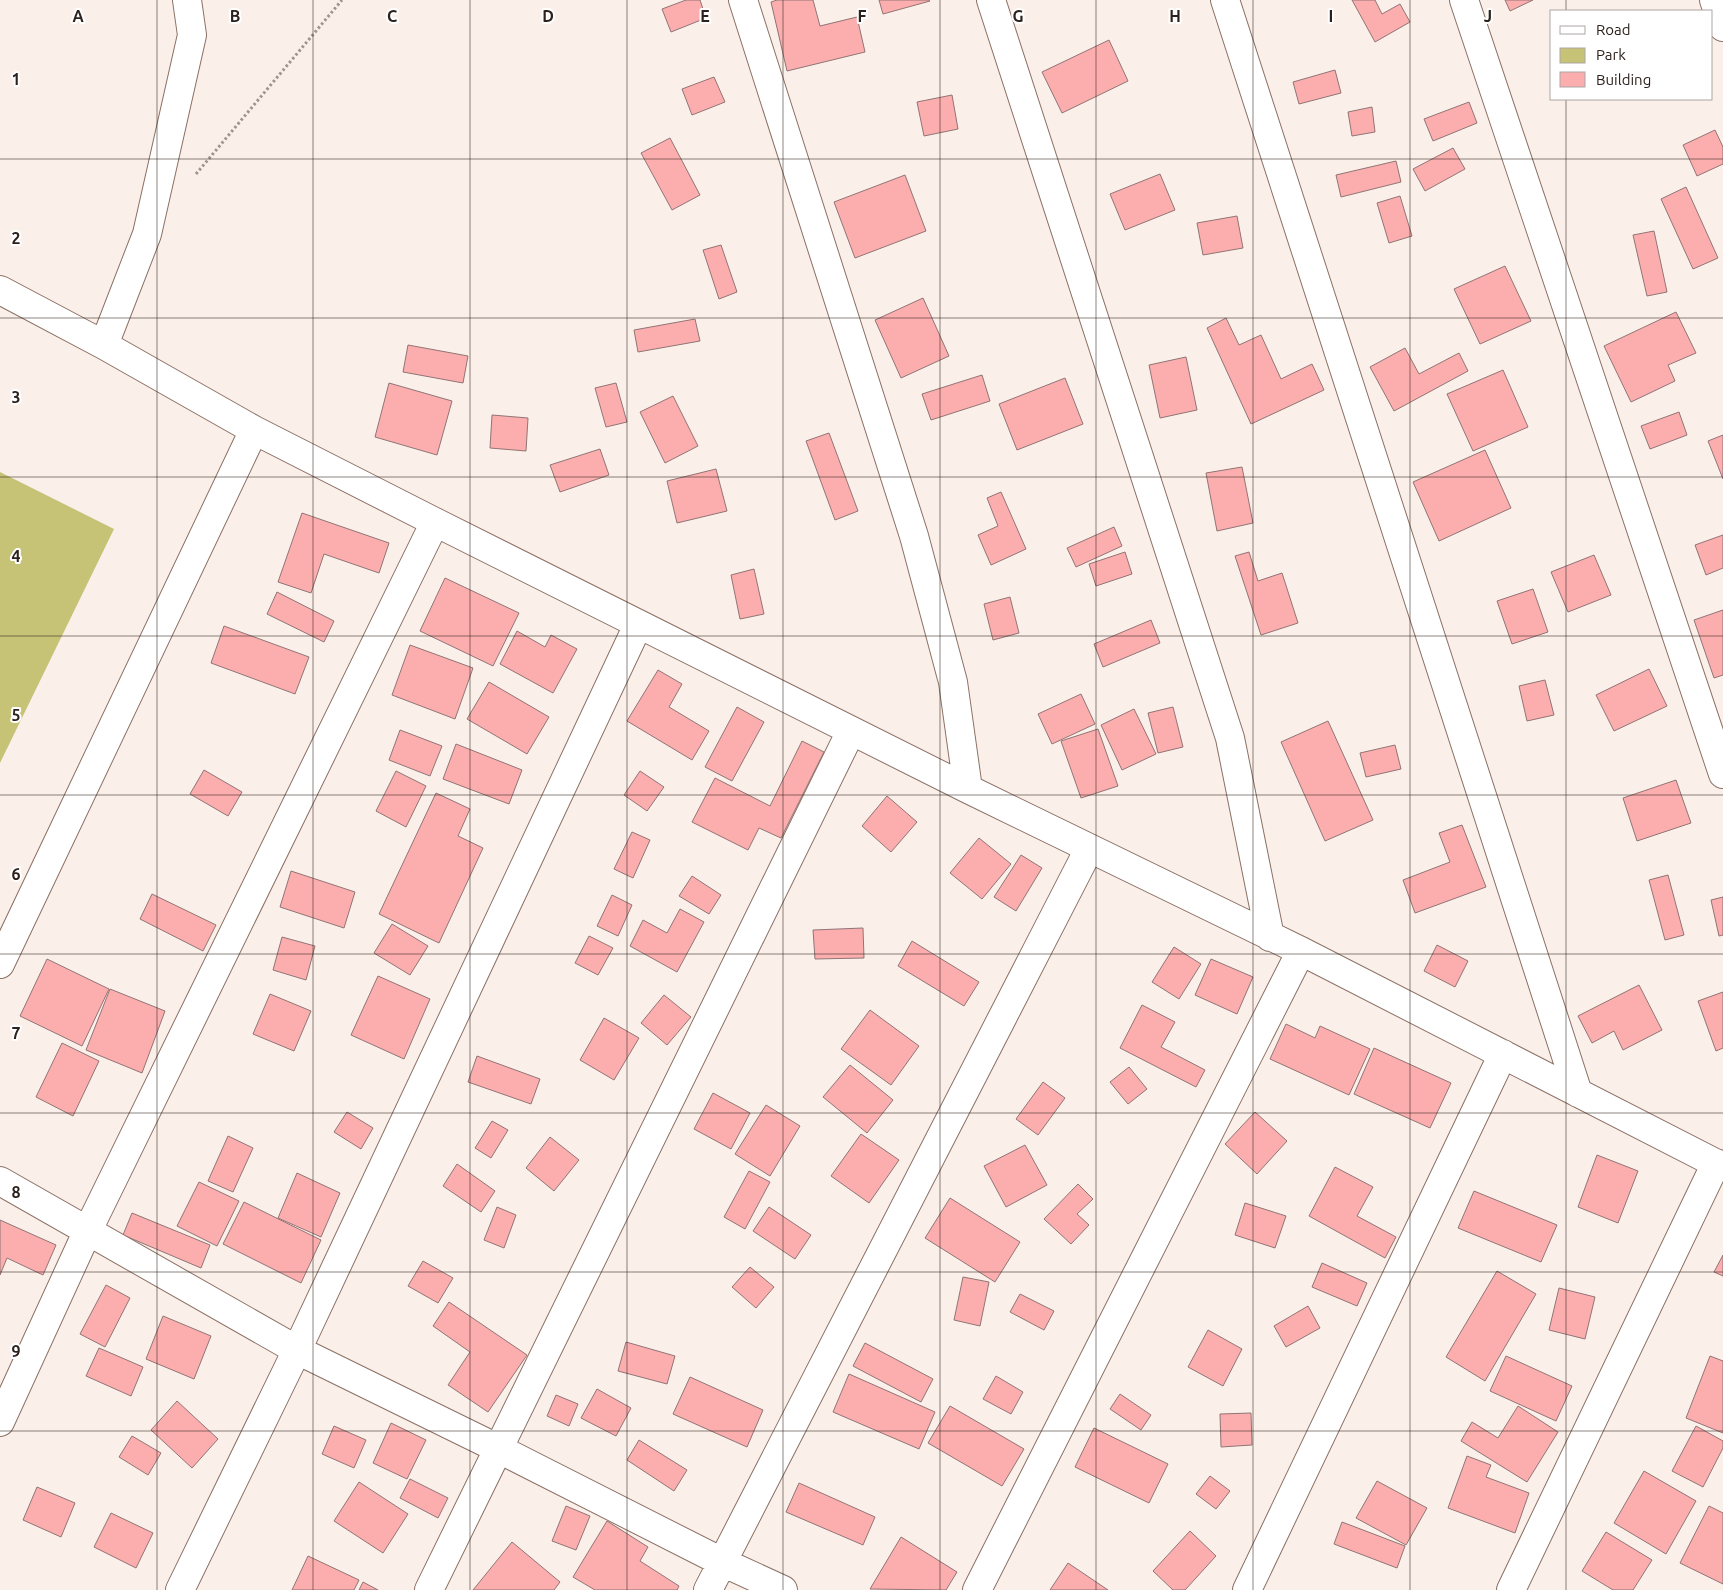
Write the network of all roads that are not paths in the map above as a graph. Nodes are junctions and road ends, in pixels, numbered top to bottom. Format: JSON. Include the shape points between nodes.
{"nodes":[{"id":1,"x":187,"y":0,"type":"edge"},
{"id":2,"x":742,"y":0,"type":"edge"},
{"id":3,"x":991,"y":0,"type":"edge"},
{"id":4,"x":1225,"y":0,"type":"edge"},
{"id":5,"x":1464,"y":0,"type":"edge"},
{"id":6,"x":1714,"y":0,"type":"edge"},
{"id":7,"x":1723,"y":27,"type":"edge"},
{"id":8,"x":0,"y":290,"type":"edge"},
{"id":9,"x":104,"y":345,"type":"junction"},
{"id":10,"x":254,"y":430,"type":"junction"},
{"id":11,"x":435,"y":522,"type":"junction"},
{"id":12,"x":638,"y":625,"type":"junction"},
{"id":13,"x":851,"y":731,"type":"junction"},
{"id":14,"x":1723,"y":774,"type":"edge"},
{"id":15,"x":968,"y":789,"type":"junction"},
{"id":16,"x":1089,"y":849,"type":"junction"},
{"id":17,"x":1270,"y":936,"type":"junction"},
{"id":18,"x":1301,"y":951,"type":"junction"},
{"id":19,"x":0,"y":964,"type":"edge"},
{"id":20,"x":1503,"y":1054,"type":"junction"},
{"id":21,"x":1578,"y":1093,"type":"junction"},
{"id":22,"x":1720,"y":1165,"type":"edge"},
{"id":23,"x":0,"y":1181,"type":"edge"},
{"id":24,"x":88,"y":1230,"type":"junction"},
{"id":25,"x":297,"y":1350,"type":"junction"},
{"id":26,"x":0,"y":1422,"type":"edge"},
{"id":27,"x":499,"y":1449,"type":"junction"},
{"id":28,"x":722,"y":1562,"type":"junction"},
{"id":29,"x":180,"y":1590,"type":"edge"},
{"id":30,"x":429,"y":1590,"type":"edge"},
{"id":31,"x":708,"y":1590,"type":"edge"},
{"id":32,"x":783,"y":1590,"type":"edge"},
{"id":33,"x":977,"y":1590,"type":"edge"},
{"id":34,"x":1248,"y":1590,"type":"edge"},
{"id":35,"x":1511,"y":1590,"type":"edge"}],
"edges":[{"from":1,"to":9,"type":"street","via":[[192,35],[147,234]]},
{"from":2,"to":15,"type":"street","via":[[914,536],[953,682]]},
{"from":3,"to":17,"type":"street","via":[[1230,738]]},
{"from":4,"to":21,"type":"street"},
{"from":5,"to":14,"type":"street"},
{"from":6,"to":7,"type":"street"},
{"from":8,"to":9,"type":"street"},
{"from":9,"to":10,"type":"street"},
{"from":10,"to":11,"type":"street"},
{"from":10,"to":19,"type":"street"},
{"from":11,"to":12,"type":"street"},
{"from":11,"to":24,"type":"street"},
{"from":12,"to":13,"type":"street"},
{"from":12,"to":25,"type":"street"},
{"from":13,"to":15,"type":"street"},
{"from":13,"to":27,"type":"street"},
{"from":15,"to":16,"type":"street"},
{"from":16,"to":17,"type":"street"},
{"from":16,"to":28,"type":"street"},
{"from":17,"to":18,"type":"street"},
{"from":18,"to":20,"type":"street"},
{"from":18,"to":33,"type":"street"},
{"from":20,"to":21,"type":"street"},
{"from":20,"to":34,"type":"street"},
{"from":21,"to":22,"type":"street"},
{"from":22,"to":35,"type":"street"},
{"from":23,"to":24,"type":"street"},
{"from":24,"to":25,"type":"street"},
{"from":24,"to":26,"type":"street"},
{"from":25,"to":27,"type":"street"},
{"from":25,"to":29,"type":"street"},
{"from":27,"to":28,"type":"street"},
{"from":27,"to":30,"type":"street"},
{"from":28,"to":31,"type":"street"},
{"from":28,"to":32,"type":"street"}]}
